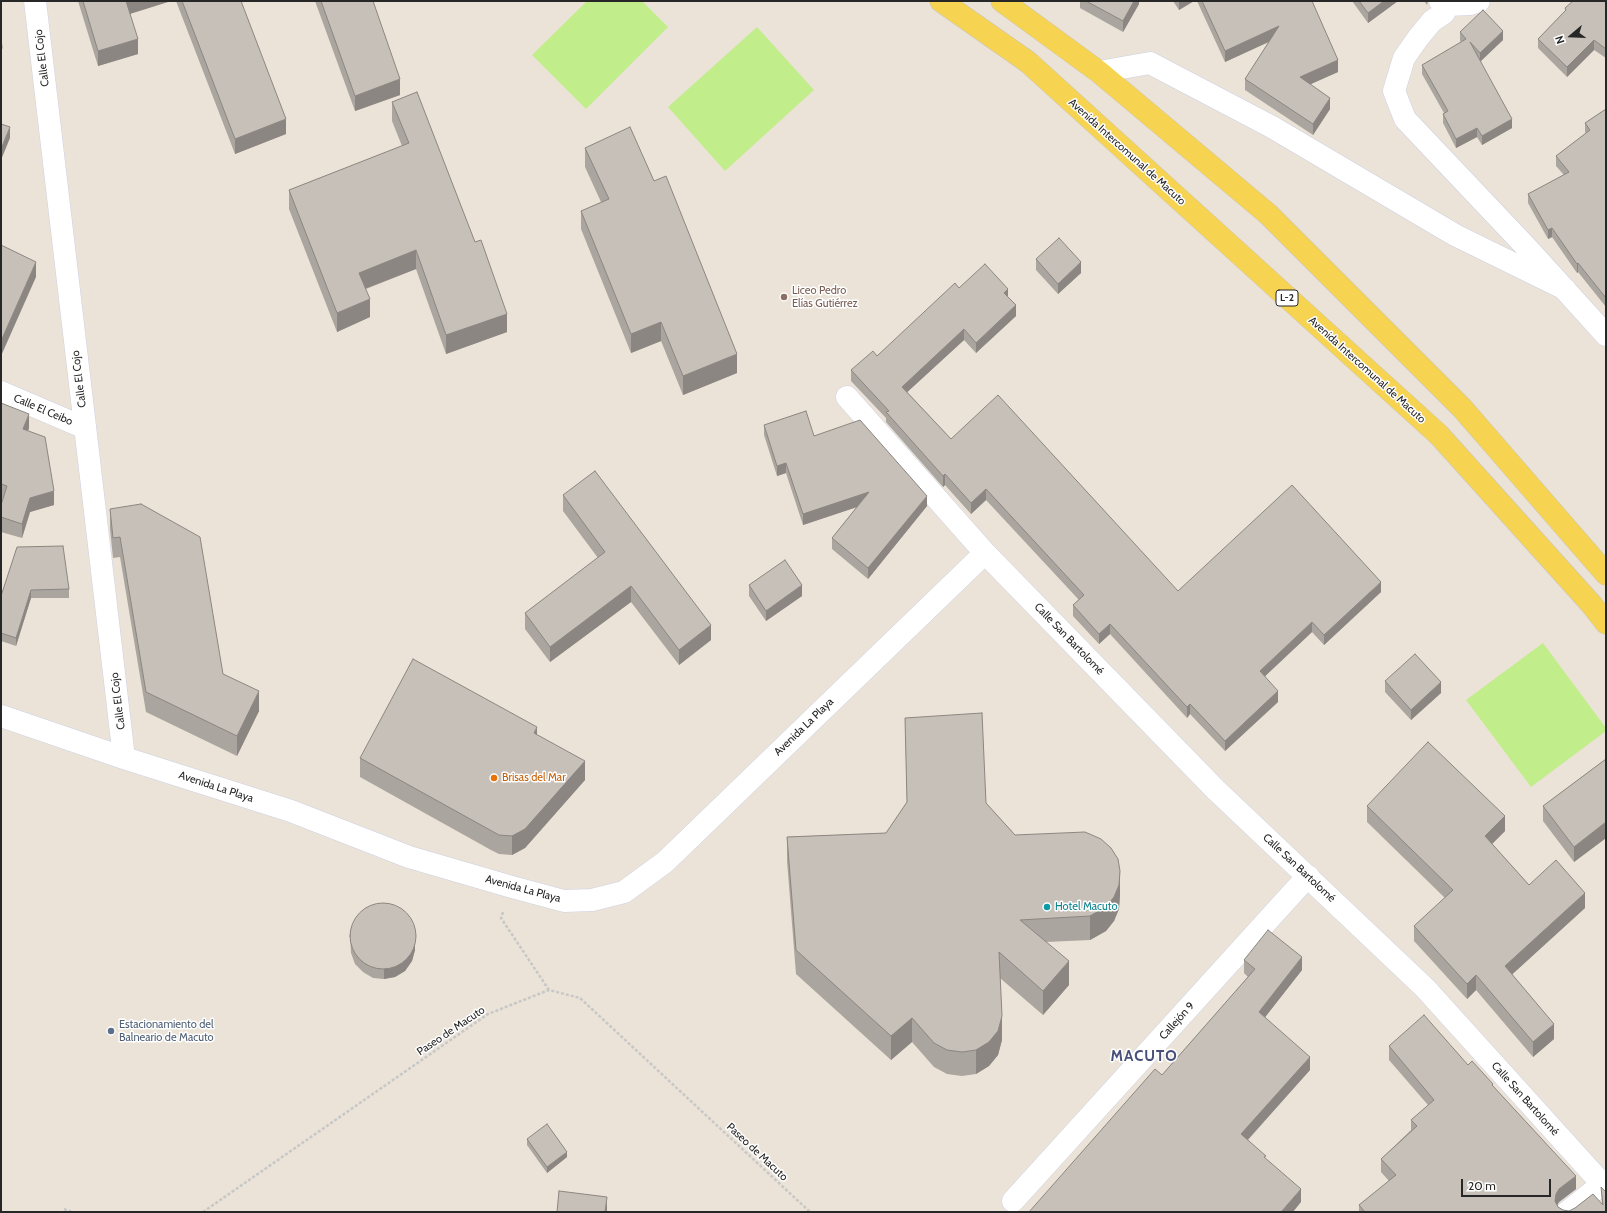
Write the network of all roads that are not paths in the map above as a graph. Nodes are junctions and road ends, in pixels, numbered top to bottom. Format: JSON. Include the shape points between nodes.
{"nodes":[{"id":1,"x":35,"y":1,"type":"edge"},
{"id":2,"x":941,"y":1,"type":"edge"},
{"id":3,"x":1002,"y":1,"type":"edge"},
{"id":4,"x":1479,"y":1,"type":"edge"},
{"id":5,"x":1444,"y":3,"type":"edge"},
{"id":6,"x":1099,"y":72,"type":"junction"},
{"id":7,"x":1565,"y":289,"type":"junction"},
{"id":8,"x":1606,"y":335,"type":"edge"},
{"id":9,"x":1,"y":392,"type":"edge"},
{"id":10,"x":847,"y":397,"type":"dead end"},
{"id":11,"x":85,"y":428,"type":"junction"},
{"id":12,"x":985,"y":553,"type":"junction"},
{"id":13,"x":1606,"y":574,"type":"edge"},
{"id":14,"x":1606,"y":623,"type":"edge"},
{"id":15,"x":1,"y":716,"type":"edge"},
{"id":16,"x":124,"y":758,"type":"junction"},
{"id":17,"x":1308,"y":876,"type":"junction"},
{"id":18,"x":1605,"y":1185,"type":"edge"},
{"id":19,"x":1013,"y":1201,"type":"dead end"},
{"id":20,"x":1567,"y":1212,"type":"edge"}],
"edges":[{"from":1,"to":11,"type":"street","name":"Calle El Cojo"},
{"from":2,"to":14,"type":"main road","name":"Avenida Intercomunal de Macuto","number":"L-2","via":[[1028,62],[1439,435]]},
{"from":3,"to":6,"type":"main road"},
{"from":4,"to":5,"type":"street","via":[[1470,4]]},
{"from":5,"to":7,"type":"street","via":[[1444,13],[1432,21],[1404,58],[1394,91],[1405,119]]},
{"from":6,"to":7,"type":"street","via":[[1150,63],[1272,127],[1455,235]]},
{"from":6,"to":13,"type":"main road","via":[[1268,214],[1462,408]]},
{"from":7,"to":8,"type":"street"},
{"from":9,"to":11,"type":"street","name":"Calle El Ceibo"},
{"from":10,"to":12,"type":"street","name":"Calle San Bartolomé"},
{"from":11,"to":16,"type":"street","name":"Calle El Cojo"},
{"from":12,"to":16,"type":"street","name":"Avenida La Playa","via":[[665,862],[624,892],[592,900],[564,901],[409,856],[291,812]]},
{"from":12,"to":17,"type":"street","name":"Calle San Bartolomé","via":[[1216,790]]},
{"from":15,"to":16,"type":"street","name":"Avenida La Playa"},
{"from":17,"to":18,"type":"street","name":"Calle San Bartolomé","via":[[1425,988]]},
{"from":17,"to":19,"type":"street","name":"Callejón 9"},
{"from":18,"to":20,"type":"street"}]}
